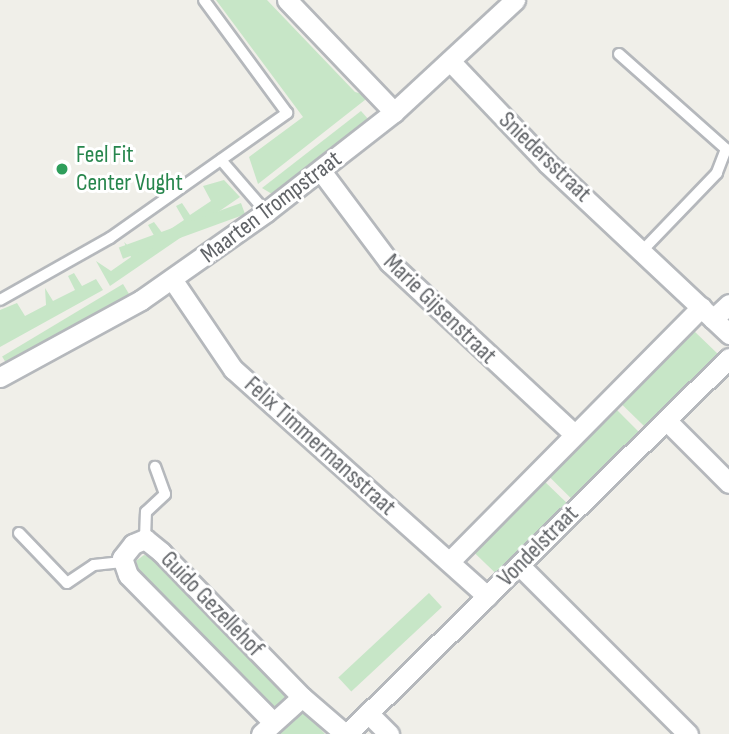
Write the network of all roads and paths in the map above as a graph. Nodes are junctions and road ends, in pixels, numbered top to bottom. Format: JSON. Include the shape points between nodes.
{"nodes":[{"id":1,"x":204,"y":0,"type":"edge"},
{"id":2,"x":287,"y":0,"type":"edge"},
{"id":3,"x":514,"y":0,"type":"edge"},
{"id":4,"x":619,"y":54,"type":"dead end"},
{"id":5,"x":450,"y":61,"type":"junction"},
{"id":6,"x":394,"y":112,"type":"junction"},
{"id":7,"x":221,"y":160,"type":"junction"},
{"id":8,"x":321,"y":171,"type":"junction"},
{"id":9,"x":266,"y":212,"type":"junction"},
{"id":10,"x":643,"y":250,"type":"junction"},
{"id":11,"x":172,"y":279,"type":"junction"},
{"id":12,"x":0,"y":300,"type":"edge"},
{"id":13,"x":729,"y":304,"type":"edge"},
{"id":14,"x":707,"y":313,"type":"junction"},
{"id":15,"x":729,"y":334,"type":"edge"},
{"id":16,"x":729,"y":358,"type":"edge"},
{"id":17,"x":0,"y":377,"type":"edge"},
{"id":18,"x":666,"y":420,"type":"junction"},
{"id":19,"x":574,"y":434,"type":"junction"},
{"id":20,"x":155,"y":467,"type":"dead end"},
{"id":21,"x":729,"y":482,"type":"edge"},
{"id":22,"x":19,"y":533,"type":"dead end"},
{"id":23,"x":145,"y":539,"type":"junction"},
{"id":24,"x":451,"y":560,"type":"junction"},
{"id":25,"x":122,"y":562,"type":"junction"},
{"id":26,"x":519,"y":565,"type":"junction"},
{"id":27,"x":487,"y":596,"type":"junction"},
{"id":28,"x":302,"y":697,"type":"junction"},
{"id":29,"x":368,"y":713,"type":"junction"},
{"id":30,"x":267,"y":728,"type":"edge"},
{"id":31,"x":346,"y":734,"type":"edge"},
{"id":32,"x":389,"y":734,"type":"edge"},
{"id":33,"x":688,"y":734,"type":"edge"}],
"edges":[{"from":1,"to":7,"type":"lane","via":[[287,113]]},
{"from":2,"to":6,"type":"street"},
{"from":3,"to":5,"type":"street","name":"Maarten Trompstraat"},
{"from":4,"to":10,"type":"lane","via":[[726,149],[717,173]]},
{"from":5,"to":6,"type":"street","name":"Maarten Trompstraat"},
{"from":5,"to":10,"type":"street","name":"Sniedersstraat","via":[[547,163]]},
{"from":6,"to":8,"type":"street","name":"Maarten Trompstraat"},
{"from":7,"to":9,"type":"lane"},
{"from":7,"to":12,"type":"lane","via":[[110,238]]},
{"from":8,"to":9,"type":"street","name":"Maarten Trompstraat"},
{"from":8,"to":19,"type":"street","name":"Marie Gijsenstraat","via":[[405,279]]},
{"from":9,"to":11,"type":"street","name":"Maarten Trompstraat"},
{"from":10,"to":14,"type":"street","name":"Sniedersstraat"},
{"from":11,"to":17,"type":"street","name":"Maarten Trompstraat"},
{"from":11,"to":24,"type":"street","name":"Felix Timmermansstraat","via":[[233,369]]},
{"from":13,"to":14,"type":"street"},
{"from":14,"to":15,"type":"street","name":"Sniedersstraat"},
{"from":14,"to":19,"type":"street"},
{"from":16,"to":18,"type":"street","name":"Vondelstraat"},
{"from":18,"to":21,"type":"street"},
{"from":18,"to":26,"type":"street","name":"Vondelstraat"},
{"from":19,"to":24,"type":"street"},
{"from":20,"to":23,"type":"lane","via":[[165,494],[146,512]]},
{"from":22,"to":25,"type":"lane","name":"Guido Gezellehof","via":[[67,583],[94,565]]},
{"from":23,"to":25,"type":"street","name":"Guido Gezellehof"},
{"from":23,"to":28,"type":"street","name":"Guido Gezellehof"},
{"from":24,"to":27,"type":"street","name":"Felix Timmermansstraat"},
{"from":25,"to":30,"type":"street","name":"Guido Gezellehof"},
{"from":26,"to":27,"type":"street","name":"Vondelstraat"},
{"from":26,"to":33,"type":"street"},
{"from":27,"to":29,"type":"street","name":"Vondelstraat"},
{"from":28,"to":30,"type":"street"},
{"from":28,"to":31,"type":"street","name":"Vondelstraat"},
{"from":29,"to":31,"type":"street","name":"Vondelstraat"},
{"from":29,"to":32,"type":"street"}]}
